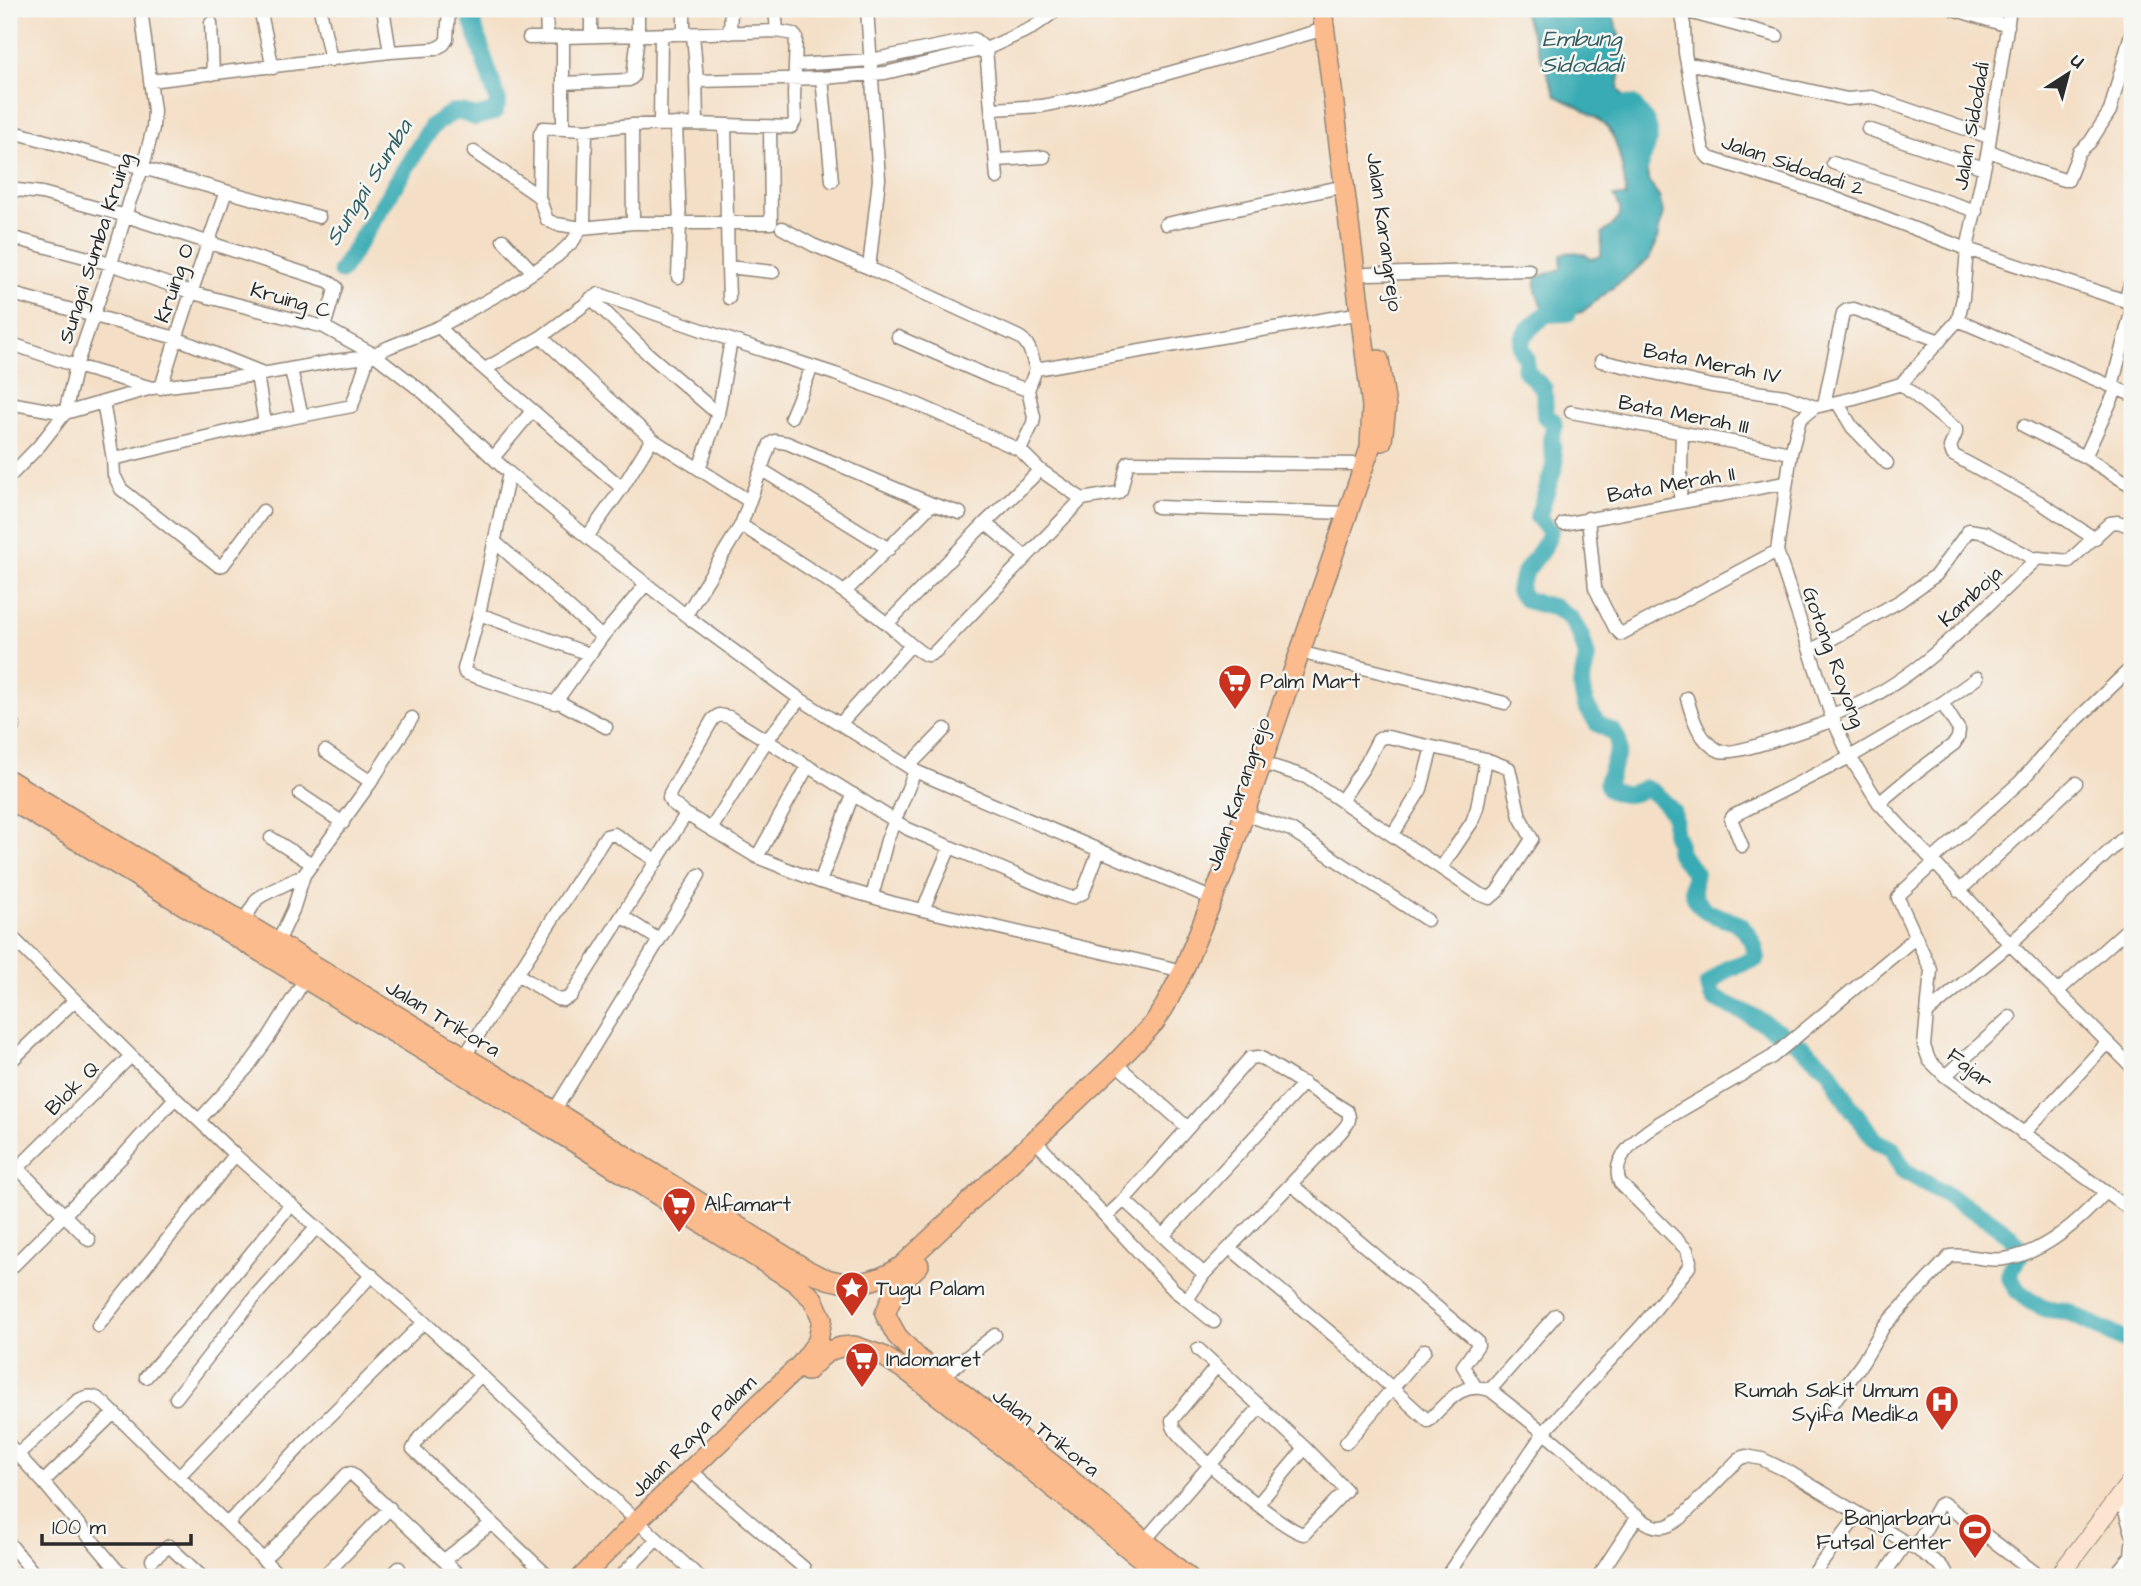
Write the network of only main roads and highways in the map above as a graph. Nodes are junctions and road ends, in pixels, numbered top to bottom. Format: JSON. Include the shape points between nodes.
{"nodes":[{"id":1,"x":1322,"y":9,"type":"edge"},
{"id":2,"x":1332,"y":9,"type":"edge"},
{"id":3,"x":1357,"y":240,"type":"junction"},
{"id":4,"x":1330,"y":580,"type":"junction"},
{"id":5,"x":9,"y":780,"type":"edge"},
{"id":6,"x":9,"y":799,"type":"edge"},
{"id":7,"x":1249,"y":816,"type":"junction"},
{"id":8,"x":190,"y":900,"type":"junction"},
{"id":9,"x":221,"y":918,"type":"junction"},
{"id":10,"x":857,"y":1283,"type":"junction"},
{"id":11,"x":885,"y":1314,"type":"junction"},
{"id":12,"x":822,"y":1319,"type":"junction"},
{"id":13,"x":854,"y":1346,"type":"junction"},
{"id":14,"x":2132,"y":1480,"type":"edge"},
{"id":15,"x":646,"y":1529,"type":"junction"},
{"id":16,"x":582,"y":1577,"type":"edge"},
{"id":17,"x":594,"y":1577,"type":"edge"},
{"id":18,"x":1164,"y":1577,"type":"edge"},
{"id":19,"x":1188,"y":1577,"type":"edge"},
{"id":20,"x":2058,"y":1577,"type":"edge"}],
"edges":[{"from":1,"to":3,"type":"main road","name":"Jalan Karangrejo","via":[[1345,186]]},
{"from":2,"to":3,"type":"main road","name":"Jalan Karangrejo"},
{"from":3,"to":4,"type":"main road","name":"Jalan Karangrejo","via":[[1372,407],[1370,448]]},
{"from":3,"to":4,"type":"main road","name":"Jalan Karangrejo","via":[[1367,274],[1386,407],[1381,449]]},
{"from":4,"to":7,"type":"main road","name":"Jalan Karangrejo"},
{"from":4,"to":7,"type":"main road","name":"Jalan Karangrejo","via":[[1311,654],[1272,766]]},
{"from":5,"to":8,"type":"main road","name":"Jalan Trikora"},
{"from":6,"to":8,"type":"main road","name":"Jalan Trikora"},
{"from":7,"to":10,"type":"main road","name":"Jalan Karangrejo","via":[[1183,971],[1154,1023],[903,1265],[878,1280]]},
{"from":7,"to":11,"type":"main road","name":"Jalan Karangrejo","via":[[1237,870],[1193,978],[1168,1022],[896,1288]]},
{"from":8,"to":9,"type":"main road","name":"Jalan Trikora"},
{"from":9,"to":10,"type":"main road","name":"Jalan Trikora","via":[[243,922],[278,942],[809,1271],[829,1281]]},
{"from":9,"to":12,"type":"main road","name":"Jalan Trikora","via":[[305,979],[744,1249],[805,1291]]},
{"from":10,"to":11,"type":"main road","via":[[873,1290]]},
{"from":10,"to":12,"type":"main road","via":[[830,1292]]},
{"from":11,"to":13,"type":"main road","via":[[873,1340]]},
{"from":11,"to":19,"type":"main road","name":"Jalan Trikora","via":[[907,1349]]},
{"from":12,"to":13,"type":"main road","via":[[830,1336]]},
{"from":12,"to":15,"type":"main road","name":"Jalan Raya Palam","via":[[818,1341],[801,1364]]},
{"from":13,"to":15,"type":"main road","name":"Jalan Raya Palam","via":[[821,1357]]},
{"from":13,"to":18,"type":"main road","name":"Jalan Trikora","via":[[883,1356],[911,1374]]},
{"from":14,"to":20,"type":"main road"},
{"from":15,"to":16,"type":"main road","name":"Jalan Raya Palam"},
{"from":15,"to":17,"type":"main road","name":"Jalan Raya Palam"}]}
